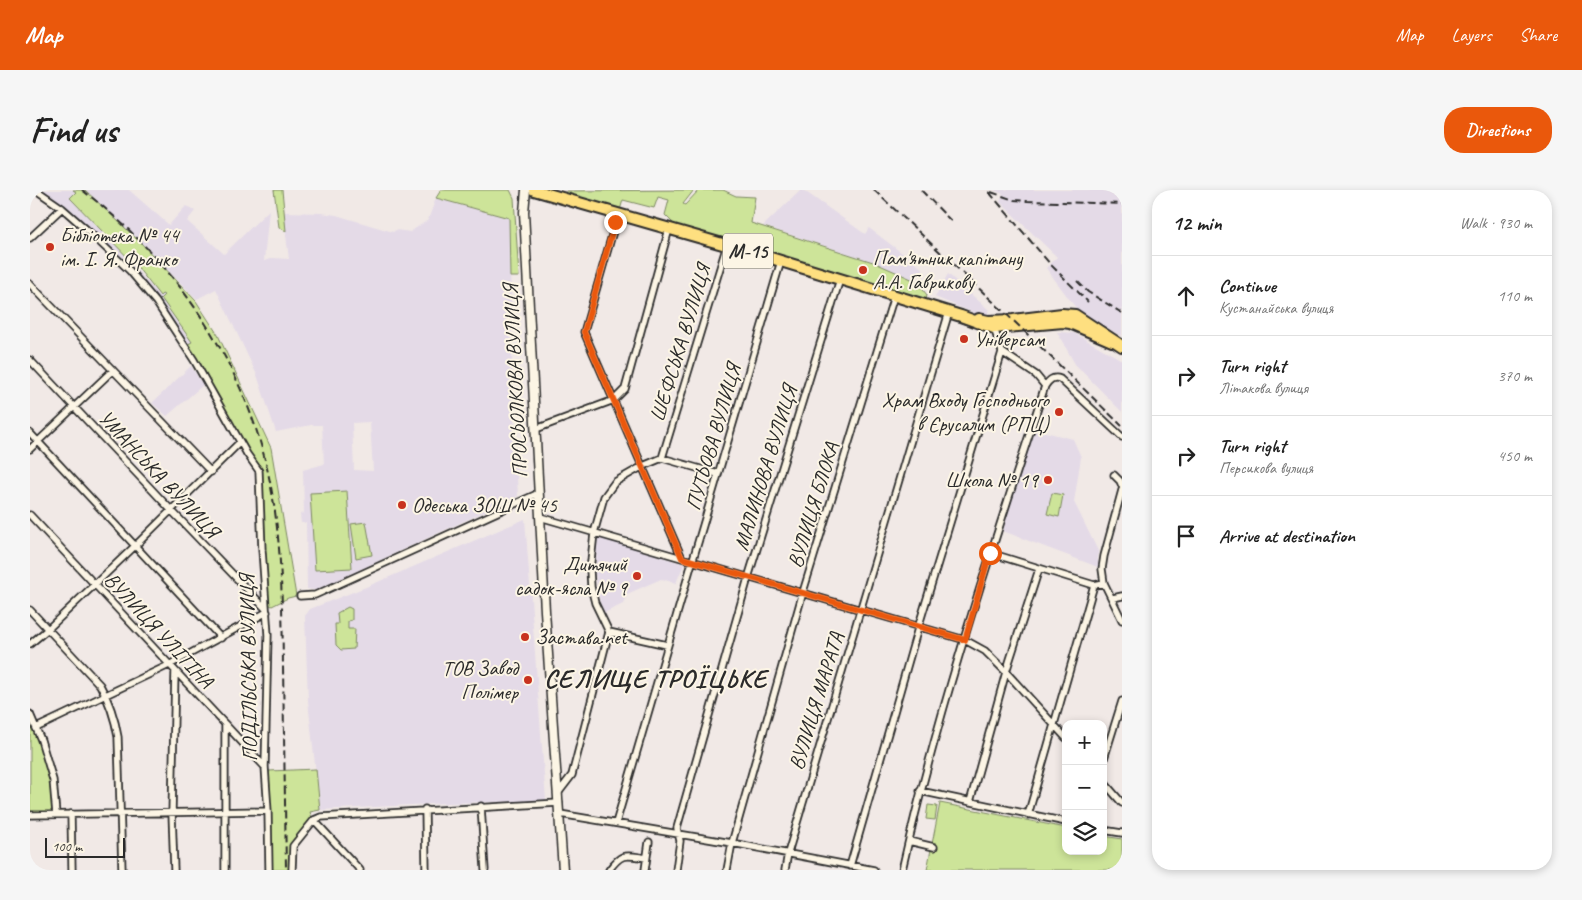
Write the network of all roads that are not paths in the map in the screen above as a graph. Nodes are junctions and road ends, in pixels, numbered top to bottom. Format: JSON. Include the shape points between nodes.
{"nodes":[{"id":1,"x":36,"y":190,"type":"edge"},
{"id":2,"x":526,"y":190,"type":"edge"},
{"id":3,"x":534,"y":190,"type":"edge"},
{"id":4,"x":62,"y":208,"type":"junction"},
{"id":5,"x":618,"y":214,"type":"junction"},
{"id":6,"x":669,"y":229,"type":"junction"},
{"id":7,"x":30,"y":238,"type":"edge"},
{"id":8,"x":727,"y":246,"type":"junction"},
{"id":9,"x":781,"y":261,"type":"junction"},
{"id":10,"x":840,"y":279,"type":"junction"},
{"id":11,"x":30,"y":284,"type":"edge"},
{"id":12,"x":894,"y":296,"type":"junction"},
{"id":13,"x":949,"y":312,"type":"junction"},
{"id":14,"x":961,"y":316,"type":"junction"},
{"id":15,"x":994,"y":328,"type":"junction"},
{"id":16,"x":1112,"y":341,"type":"junction"},
{"id":17,"x":1122,"y":346,"type":"edge"},
{"id":18,"x":1002,"y":352,"type":"junction"},
{"id":19,"x":30,"y":360,"type":"edge"},
{"id":20,"x":113,"y":370,"type":"junction"},
{"id":21,"x":1045,"y":386,"type":"junction"},
{"id":22,"x":614,"y":400,"type":"junction"},
{"id":23,"x":74,"y":407,"type":"junction"},
{"id":24,"x":536,"y":429,"type":"junction"},
{"id":25,"x":30,"y":433,"type":"edge"},
{"id":26,"x":1122,"y":437,"type":"edge"},
{"id":27,"x":38,"y":442,"type":"junction"},
{"id":28,"x":240,"y":442,"type":"junction"},
{"id":29,"x":30,"y":449,"type":"edge"},
{"id":30,"x":662,"y":458,"type":"junction"},
{"id":31,"x":643,"y":466,"type":"junction"},
{"id":32,"x":211,"y":472,"type":"junction"},
{"id":33,"x":718,"y":474,"type":"junction"},
{"id":34,"x":1114,"y":475,"type":"dead end"},
{"id":35,"x":1122,"y":486,"type":"edge"},
{"id":36,"x":1122,"y":490,"type":"edge"},
{"id":37,"x":539,"y":493,"type":"junction"},
{"id":38,"x":171,"y":510,"type":"junction"},
{"id":39,"x":30,"y":515,"type":"edge"},
{"id":40,"x":540,"y":517,"type":"junction"},
{"id":41,"x":594,"y":533,"type":"junction"},
{"id":42,"x":136,"y":545,"type":"junction"},
{"id":43,"x":990,"y":553,"type":"junction"},
{"id":44,"x":682,"y":558,"type":"junction"},
{"id":45,"x":693,"y":562,"type":"junction"},
{"id":46,"x":1039,"y":569,"type":"junction"},
{"id":47,"x":748,"y":578,"type":"junction"},
{"id":48,"x":1104,"y":582,"type":"junction"},
{"id":49,"x":95,"y":584,"type":"junction"},
{"id":50,"x":1094,"y":585,"type":"junction"},
{"id":51,"x":803,"y":592,"type":"junction"},
{"id":52,"x":300,"y":596,"type":"dead end"},
{"id":53,"x":1122,"y":596,"type":"edge"},
{"id":54,"x":1113,"y":598,"type":"junction"},
{"id":55,"x":30,"y":610,"type":"edge"},
{"id":56,"x":267,"y":610,"type":"junction"},
{"id":57,"x":860,"y":610,"type":"junction"},
{"id":58,"x":1122,"y":620,"type":"edge"},
{"id":59,"x":918,"y":628,"type":"junction"},
{"id":60,"x":48,"y":629,"type":"junction"},
{"id":61,"x":609,"y":632,"type":"junction"},
{"id":62,"x":221,"y":638,"type":"junction"},
{"id":63,"x":965,"y":640,"type":"junction"},
{"id":64,"x":30,"y":644,"type":"edge"},
{"id":65,"x":667,"y":645,"type":"junction"},
{"id":66,"x":169,"y":665,"type":"junction"},
{"id":67,"x":174,"y":670,"type":"junction"},
{"id":68,"x":1006,"y":672,"type":"junction"},
{"id":69,"x":106,"y":695,"type":"junction"},
{"id":70,"x":1122,"y":701,"type":"edge"},
{"id":71,"x":30,"y":714,"type":"edge"},
{"id":72,"x":225,"y":724,"type":"junction"},
{"id":73,"x":1054,"y":724,"type":"junction"},
{"id":74,"x":36,"y":728,"type":"junction"},
{"id":75,"x":1062,"y":733,"type":"edge"},
{"id":76,"x":1107,"y":749,"type":"edge"},
{"id":77,"x":265,"y":767,"type":"junction"},
{"id":78,"x":1107,"y":786,"type":"edge"},
{"id":79,"x":920,"y":791,"type":"junction"},
{"id":80,"x":559,"y":792,"type":"junction"},
{"id":81,"x":970,"y":802,"type":"junction"},
{"id":82,"x":559,"y":803,"type":"junction"},
{"id":83,"x":1122,"y":803,"type":"edge"},
{"id":84,"x":481,"y":806,"type":"junction"},
{"id":85,"x":425,"y":810,"type":"junction"},
{"id":86,"x":268,"y":811,"type":"junction"},
{"id":87,"x":224,"y":812,"type":"junction"},
{"id":88,"x":172,"y":813,"type":"junction"},
{"id":89,"x":56,"y":814,"type":"junction"},
{"id":90,"x":71,"y":814,"type":"junction"},
{"id":91,"x":120,"y":814,"type":"junction"},
{"id":92,"x":560,"y":814,"type":"junction"},
{"id":93,"x":30,"y":815,"type":"edge"},
{"id":94,"x":1028,"y":815,"type":"junction"},
{"id":95,"x":314,"y":820,"type":"junction"},
{"id":96,"x":1062,"y":821,"type":"edge"},
{"id":97,"x":616,"y":823,"type":"junction"},
{"id":98,"x":1107,"y":831,"type":"edge"},
{"id":99,"x":1122,"y":833,"type":"edge"},
{"id":100,"x":678,"y":834,"type":"junction"},
{"id":101,"x":908,"y":841,"type":"junction"},
{"id":102,"x":649,"y":842,"type":"dead end"},
{"id":103,"x":732,"y":843,"type":"junction"},
{"id":104,"x":934,"y":847,"type":"dead end"},
{"id":105,"x":788,"y":853,"type":"junction"},
{"id":106,"x":646,"y":858,"type":"junction"},
{"id":107,"x":850,"y":866,"type":"junction"},
{"id":108,"x":72,"y":870,"type":"edge"},
{"id":109,"x":122,"y":870,"type":"edge"},
{"id":110,"x":174,"y":870,"type":"edge"},
{"id":111,"x":226,"y":870,"type":"edge"},
{"id":112,"x":269,"y":870,"type":"edge"},
{"id":113,"x":292,"y":870,"type":"edge"},
{"id":114,"x":360,"y":870,"type":"edge"},
{"id":115,"x":426,"y":870,"type":"edge"},
{"id":116,"x":485,"y":870,"type":"edge"},
{"id":117,"x":564,"y":870,"type":"edge"},
{"id":118,"x":609,"y":870,"type":"edge"},
{"id":119,"x":645,"y":870,"type":"edge"},
{"id":120,"x":676,"y":870,"type":"edge"},
{"id":121,"x":727,"y":870,"type":"edge"},
{"id":122,"x":785,"y":870,"type":"edge"},
{"id":123,"x":874,"y":870,"type":"edge"},
{"id":124,"x":902,"y":870,"type":"edge"}],
"edges":[{"from":1,"to":4,"type":"street","name":"ПОДІЛЬСЬКА ВУЛИЦЯ"},
{"from":2,"to":24,"type":"street","name":"ПРОСЬОЛКОВА ВУЛИЦЯ","via":[[524,212]]},
{"from":3,"to":5,"type":"main road","number":"М-15"},
{"from":4,"to":7,"type":"street"},
{"from":4,"to":28,"type":"street","name":"ПОДІЛЬСЬКА ВУЛИЦЯ","via":[[130,271],[156,302],[194,360]]},
{"from":5,"to":6,"type":"main road","number":"М-15"},
{"from":5,"to":22,"type":"street","via":[[584,332]]},
{"from":6,"to":8,"type":"main road","number":"М-15"},
{"from":6,"to":22,"type":"street","via":[[625,389]]},
{"from":8,"to":9,"type":"main road","number":"М-15"},
{"from":8,"to":30,"type":"street","name":"ШЕФСЬКА ВУЛИЦЯ"},
{"from":9,"to":10,"type":"main road","number":"М-15"},
{"from":9,"to":33,"type":"street","name":"ПУТЬОВА ВУЛИЦЯ"},
{"from":10,"to":12,"type":"main road","number":"М-15"},
{"from":10,"to":47,"type":"street","name":"МАЛИНОВА ВУЛИЦЯ"},
{"from":11,"to":20,"type":"street"},
{"from":12,"to":13,"type":"main road","number":"М-15"},
{"from":12,"to":51,"type":"street","name":"ВУЛИЦЯ БЛОКА"},
{"from":13,"to":14,"type":"main road","number":"М-15"},
{"from":13,"to":57,"type":"street","name":"ВУЛИЦЯ МАРАТА"},
{"from":14,"to":15,"type":"main road","number":"М-15"},
{"from":14,"to":16,"type":"main road","number":"М-15","via":[[998,321],[1068,314],[1080,318]]},
{"from":15,"to":16,"type":"main road","number":"М-15","via":[[1070,323]]},
{"from":15,"to":18,"type":"street"},
{"from":16,"to":17,"type":"main road","number":"М-15"},
{"from":18,"to":21,"type":"street","via":[[1036,375]]},
{"from":18,"to":59,"type":"street"},
{"from":19,"to":23,"type":"street","name":"УМАНСЬКА ВУЛИЦЯ"},
{"from":20,"to":23,"type":"street"},
{"from":20,"to":32,"type":"street"},
{"from":21,"to":26,"type":"street","via":[[1054,378],[1060,379]]},
{"from":21,"to":43,"type":"street"},
{"from":22,"to":24,"type":"street"},
{"from":22,"to":31,"type":"street"},
{"from":23,"to":27,"type":"street"},
{"from":23,"to":38,"type":"street","name":"УМАНСЬКА ВУЛИЦЯ"},
{"from":24,"to":37,"type":"street","name":"ПРОСЬОЛКОВА ВУЛИЦЯ"},
{"from":25,"to":27,"type":"street"},
{"from":27,"to":29,"type":"street"},
{"from":27,"to":42,"type":"street"},
{"from":28,"to":32,"type":"street"},
{"from":28,"to":56,"type":"street","name":"ПОДІЛЬСЬКА ВУЛИЦЯ","via":[[259,470]]},
{"from":30,"to":31,"type":"street"},
{"from":30,"to":33,"type":"street"},
{"from":31,"to":41,"type":"street","via":[[615,482],[604,497]]},
{"from":31,"to":44,"type":"street"},
{"from":32,"to":38,"type":"street"},
{"from":33,"to":45,"type":"street","name":"ПУТЬОВА ВУЛИЦЯ"},
{"from":34,"to":35,"type":"street"},
{"from":36,"to":48,"type":"street","via":[[1104,556]]},
{"from":37,"to":40,"type":"street","name":"ПРОСЬОЛКОВА ВУЛИЦЯ"},
{"from":37,"to":52,"type":"street","via":[[315,595]]},
{"from":38,"to":42,"type":"street"},
{"from":38,"to":56,"type":"street","name":"УМАНСЬКА ВУЛИЦЯ"},
{"from":39,"to":49,"type":"street","name":"ВУЛИЦЯ УЛІТІНА"},
{"from":40,"to":41,"type":"street"},
{"from":40,"to":80,"type":"street","name":"ПРОСЬОЛКОВА ВУЛИЦЯ"},
{"from":41,"to":44,"type":"street"},
{"from":41,"to":61,"type":"street","via":[[591,587]]},
{"from":42,"to":49,"type":"street"},
{"from":42,"to":62,"type":"street"},
{"from":43,"to":46,"type":"street"},
{"from":43,"to":63,"type":"street"},
{"from":44,"to":45,"type":"street"},
{"from":45,"to":47,"type":"street"},
{"from":45,"to":65,"type":"street","name":"ПУТЬОВА ВУЛИЦЯ"},
{"from":46,"to":50,"type":"street"},
{"from":46,"to":68,"type":"street"},
{"from":47,"to":51,"type":"street"},
{"from":47,"to":100,"type":"street","name":"МАЛИНОВА ВУЛИЦЯ","via":[[677,828]]},
{"from":48,"to":50,"type":"street"},
{"from":48,"to":54,"type":"street"},
{"from":49,"to":60,"type":"street"},
{"from":49,"to":66,"type":"street","name":"ВУЛИЦЯ УЛІТІНА"},
{"from":50,"to":73,"type":"street"},
{"from":51,"to":57,"type":"street"},
{"from":51,"to":103,"type":"street","name":"ВУЛИЦЯ БЛОКА"},
{"from":53,"to":54,"type":"street"},
{"from":54,"to":58,"type":"street"},
{"from":55,"to":60,"type":"street"},
{"from":56,"to":62,"type":"street"},
{"from":56,"to":77,"type":"street","name":"ПОДІЛЬСЬКА ВУЛИЦЯ"},
{"from":57,"to":59,"type":"street"},
{"from":57,"to":105,"type":"street","name":"ВУЛИЦЯ МАРАТА"},
{"from":59,"to":63,"type":"street"},
{"from":59,"to":107,"type":"street"},
{"from":60,"to":64,"type":"street"},
{"from":60,"to":69,"type":"street"},
{"from":61,"to":65,"type":"street"},
{"from":61,"to":80,"type":"street","via":[[572,775]]},
{"from":62,"to":66,"type":"street"},
{"from":63,"to":68,"type":"street","via":[[985,651]]},
{"from":63,"to":79,"type":"street"},
{"from":65,"to":97,"type":"street","name":"ПУТЬОВА ВУЛИЦЯ"},
{"from":66,"to":67,"type":"street","name":"ВУЛИЦЯ УЛІТІНА"},
{"from":66,"to":69,"type":"street"},
{"from":67,"to":72,"type":"street","name":"ВУЛИЦЯ УЛІТІНА"},
{"from":67,"to":88,"type":"street"},
{"from":68,"to":73,"type":"street"},
{"from":68,"to":81,"type":"street"},
{"from":69,"to":74,"type":"street"},
{"from":69,"to":91,"type":"street","via":[[118,737]]},
{"from":70,"to":76,"type":"street"},
{"from":71,"to":74,"type":"street"},
{"from":72,"to":77,"type":"street","name":"ВУЛИЦЯ УЛІТІНА"},
{"from":72,"to":87,"type":"street"},
{"from":73,"to":75,"type":"street"},
{"from":73,"to":94,"type":"street"},
{"from":74,"to":89,"type":"street","via":[[53,780]]},
{"from":77,"to":86,"type":"street","name":"ПОДІЛЬСЬКА ВУЛИЦЯ"},
{"from":78,"to":83,"type":"street"},
{"from":79,"to":81,"type":"street"},
{"from":79,"to":101,"type":"street"},
{"from":80,"to":82,"type":"street","name":"ПРОСЬОЛКОВА ВУЛИЦЯ"},
{"from":81,"to":94,"type":"street"},
{"from":82,"to":84,"type":"street"},
{"from":82,"to":92,"type":"street","name":"ПРОСЬОЛКОВА ВУЛИЦЯ"},
{"from":84,"to":85,"type":"street"},
{"from":84,"to":116,"type":"street"},
{"from":85,"to":95,"type":"street","via":[[332,815]]},
{"from":85,"to":115,"type":"street"},
{"from":86,"to":87,"type":"street"},
{"from":86,"to":112,"type":"street","name":"ПОДІЛЬСЬКА ВУЛИЦЯ"},
{"from":87,"to":88,"type":"street"},
{"from":87,"to":111,"type":"street"},
{"from":88,"to":91,"type":"street"},
{"from":88,"to":110,"type":"street"},
{"from":89,"to":90,"type":"street"},
{"from":89,"to":93,"type":"street"},
{"from":90,"to":91,"type":"street"},
{"from":90,"to":108,"type":"street"},
{"from":91,"to":109,"type":"street"},
{"from":92,"to":97,"type":"street"},
{"from":92,"to":117,"type":"street","name":"ПРОСЬОЛКОВА ВУЛИЦЯ"},
{"from":94,"to":96,"type":"street"},
{"from":95,"to":113,"type":"street","via":[[293,846]]},
{"from":95,"to":114,"type":"street"},
{"from":97,"to":100,"type":"street"},
{"from":98,"to":99,"type":"street"},
{"from":100,"to":103,"type":"street"},
{"from":100,"to":120,"type":"street","name":"МАЛИНОВА ВУЛИЦЯ"},
{"from":101,"to":104,"type":"street"},
{"from":101,"to":124,"type":"street"},
{"from":102,"to":106,"type":"street"},
{"from":103,"to":105,"type":"street"},
{"from":103,"to":121,"type":"street","name":"ВУЛИЦЯ БЛОКА"},
{"from":105,"to":107,"type":"street"},
{"from":105,"to":122,"type":"street","name":"ВУЛИЦЯ МАРАТА"},
{"from":106,"to":118,"type":"street","via":[[623,856]]},
{"from":106,"to":119,"type":"street"},
{"from":107,"to":123,"type":"street"}]}
